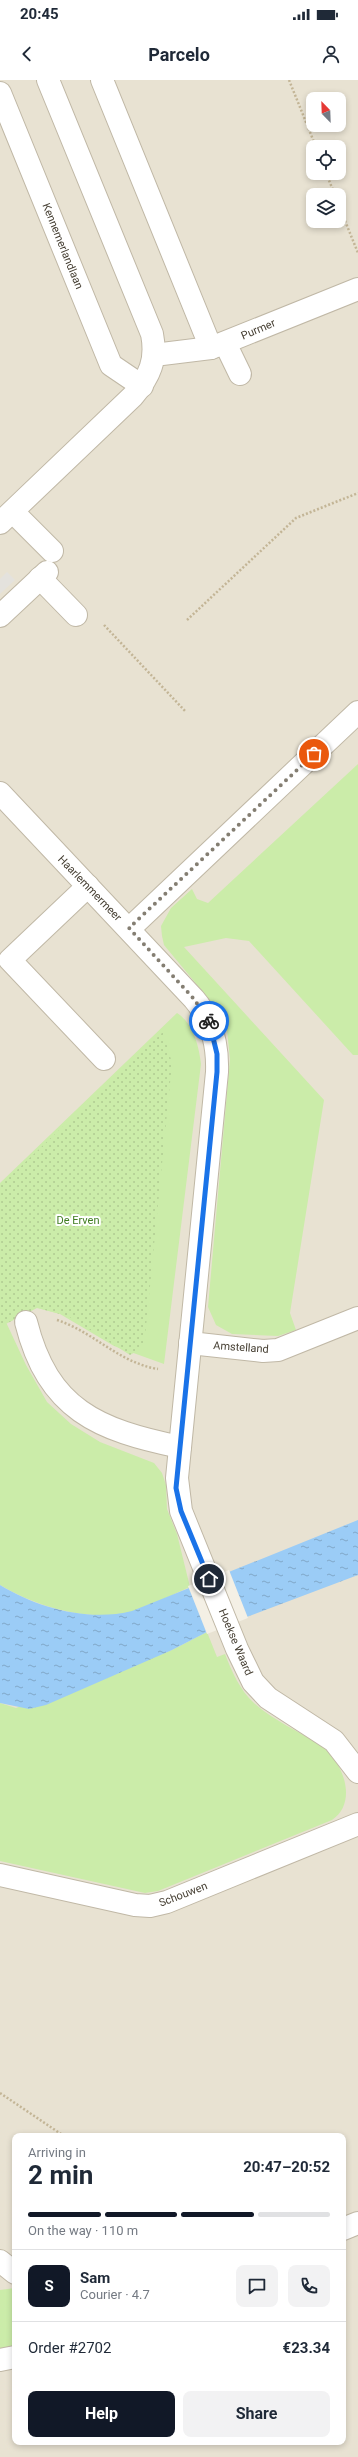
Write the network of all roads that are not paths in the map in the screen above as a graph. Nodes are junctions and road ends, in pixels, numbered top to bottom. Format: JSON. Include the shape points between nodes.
{"nodes":[{"id":1,"x":48,"y":80,"type":"edge"},
{"id":2,"x":102,"y":80,"type":"edge"},
{"id":3,"x":0,"y":93,"type":"edge"},
{"id":4,"x":5,"y":118,"type":"edge"},
{"id":5,"x":358,"y":288,"type":"edge"},
{"id":6,"x":218,"y":346,"type":"junction"},
{"id":7,"x":154,"y":355,"type":"junction"},
{"id":8,"x":240,"y":374,"type":"dead end"},
{"id":9,"x":142,"y":386,"type":"junction"},
{"id":10,"x":6,"y":518,"type":"edge"},
{"id":11,"x":46,"y":567,"type":"junction"},
{"id":12,"x":76,"y":615,"type":"dead end"},
{"id":13,"x":0,"y":616,"type":"edge"},
{"id":14,"x":358,"y":712,"type":"edge"},
{"id":15,"x":0,"y":793,"type":"edge"},
{"id":16,"x":88,"y":886,"type":"junction"},
{"id":17,"x":129,"y":928,"type":"junction"},
{"id":18,"x":104,"y":1059,"type":"dead end"},
{"id":19,"x":358,"y":1318,"type":"edge"},
{"id":20,"x":26,"y":1322,"type":"dead end"},
{"id":21,"x":190,"y":1343,"type":"junction"},
{"id":22,"x":180,"y":1447,"type":"junction"},
{"id":23,"x":358,"y":1772,"type":"edge"},
{"id":24,"x":358,"y":1824,"type":"edge"},
{"id":25,"x":0,"y":1875,"type":"edge"},
{"id":26,"x":358,"y":2223,"type":"edge"},
{"id":27,"x":346,"y":2228,"type":"edge"},
{"id":28,"x":0,"y":2261,"type":"edge"},
{"id":29,"x":12,"y":2271,"type":"edge"},
{"id":30,"x":12,"y":2358,"type":"edge"},
{"id":31,"x":0,"y":2360,"type":"edge"}],
"edges":[{"from":1,"to":7,"type":"street","via":[[150,328]]},
{"from":2,"to":6,"type":"street"},
{"from":3,"to":4,"type":"street","name":"Kennemerlandlaan"},
{"from":4,"to":9,"type":"street","name":"Kennemerlandlaan","via":[[111,365]]},
{"from":5,"to":6,"type":"street","name":"Purmer"},
{"from":6,"to":7,"type":"street","name":"Purmer"},
{"from":6,"to":8,"type":"street"},
{"from":7,"to":9,"type":"street","via":[[152,367]]},
{"from":9,"to":10,"type":"street","via":[[109,421]]},
{"from":10,"to":11,"type":"street"},
{"from":11,"to":12,"type":"street"},
{"from":11,"to":13,"type":"street"},
{"from":14,"to":17,"type":"street","name":"Haarlemmermeer"},
{"from":15,"to":16,"type":"street","name":"Haarlemmermeer"},
{"from":16,"to":17,"type":"street","name":"Haarlemmermeer"},
{"from":16,"to":18,"type":"street","via":[[10,960]]},
{"from":17,"to":21,"type":"street","name":"Hoekse Waard","via":[[201,1007],[214,1035],[217,1054]]},
{"from":19,"to":21,"type":"street","name":"Amstelland","via":[[278,1350],[263,1351]]},
{"from":20,"to":22,"type":"street","via":[[47,1377],[72,1405],[115,1430],[140,1439]]},
{"from":21,"to":22,"type":"street","name":"Hoekse Waard"},
{"from":22,"to":23,"type":"street","name":"Hoekse Waard","via":[[177,1478],[181,1511],[253,1682],[268,1698],[334,1741],[350,1758]]},
{"from":24,"to":25,"type":"street","name":"Schouwen","via":[[167,1902],[150,1906],[135,1905]]},
{"from":26,"to":27,"type":"street"},
{"from":28,"to":29,"type":"street"},
{"from":30,"to":31,"type":"street"}]}
